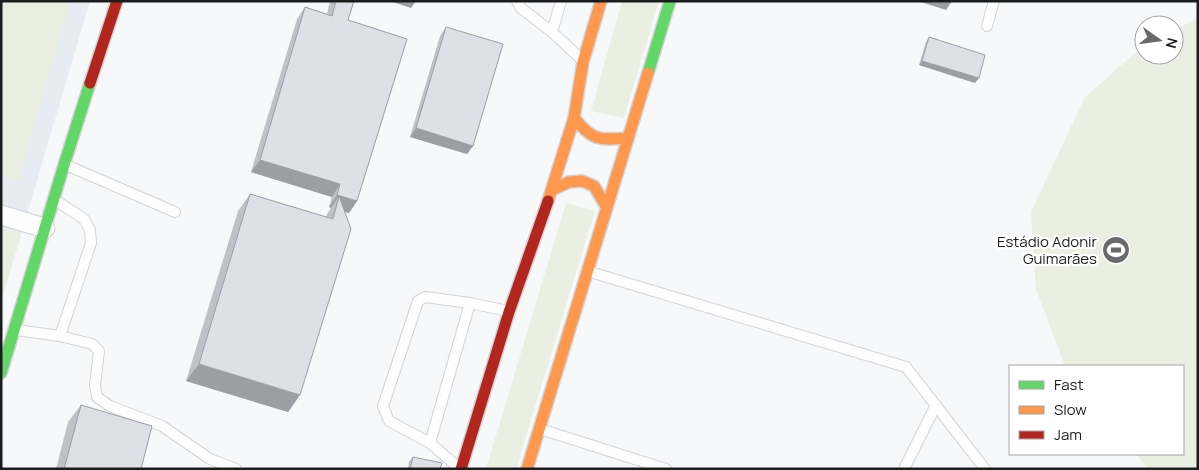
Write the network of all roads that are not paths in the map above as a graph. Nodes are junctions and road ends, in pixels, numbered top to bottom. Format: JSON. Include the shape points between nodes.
{"nodes":[{"id":1,"x":117,"y":1,"type":"edge"},
{"id":2,"x":517,"y":1,"type":"edge"},
{"id":3,"x":561,"y":1,"type":"edge"},
{"id":4,"x":602,"y":1,"type":"edge"},
{"id":5,"x":670,"y":1,"type":"edge"},
{"id":6,"x":994,"y":1,"type":"edge"},
{"id":7,"x":987,"y":26,"type":"dead end"},
{"id":8,"x":552,"y":32,"type":"junction"},
{"id":9,"x":583,"y":62,"type":"junction"},
{"id":10,"x":574,"y":118,"type":"junction"},
{"id":11,"x":627,"y":138,"type":"junction"},
{"id":12,"x":64,"y":165,"type":"junction"},
{"id":13,"x":552,"y":190,"type":"junction"},
{"id":14,"x":54,"y":199,"type":"junction"},
{"id":15,"x":607,"y":208,"type":"junction"},
{"id":16,"x":175,"y":212,"type":"dead end"},
{"id":17,"x":1,"y":215,"type":"edge"},
{"id":18,"x":45,"y":228,"type":"junction"},
{"id":19,"x":586,"y":270,"type":"junction"},
{"id":20,"x":470,"y":303,"type":"junction"},
{"id":21,"x":509,"y":312,"type":"junction"},
{"id":22,"x":14,"y":330,"type":"junction"},
{"id":23,"x":60,"y":336,"type":"junction"},
{"id":24,"x":1,"y":373,"type":"edge"},
{"id":25,"x":936,"y":405,"type":"junction"},
{"id":26,"x":539,"y":429,"type":"junction"},
{"id":27,"x":430,"y":443,"type":"junction"},
{"id":28,"x":982,"y":468,"type":"edge"},
{"id":29,"x":236,"y":469,"type":"edge"},
{"id":30,"x":460,"y":469,"type":"edge"},
{"id":31,"x":527,"y":469,"type":"edge"},
{"id":32,"x":666,"y":469,"type":"edge"},
{"id":33,"x":904,"y":469,"type":"edge"}],
"edges":[{"from":1,"to":12,"type":"street"},
{"from":2,"to":8,"type":"lane","via":[[521,8]]},
{"from":3,"to":8,"type":"lane"},
{"from":4,"to":9,"type":"street"},
{"from":5,"to":11,"type":"street"},
{"from":6,"to":7,"type":"lane"},
{"from":8,"to":9,"type":"lane"},
{"from":9,"to":10,"type":"street"},
{"from":10,"to":11,"type":"street","via":[[586,133],[597,140]]},
{"from":10,"to":13,"type":"street"},
{"from":11,"to":15,"type":"street"},
{"from":12,"to":14,"type":"street"},
{"from":12,"to":16,"type":"lane"},
{"from":13,"to":15,"type":"street","via":[[569,182],[582,181],[594,186]]},
{"from":13,"to":21,"type":"street"},
{"from":14,"to":18,"type":"street"},
{"from":14,"to":23,"type":"lane","via":[[84,219],[90,230],[91,243]]},
{"from":15,"to":19,"type":"street"},
{"from":17,"to":18,"type":"street"},
{"from":18,"to":22,"type":"street"},
{"from":19,"to":25,"type":"lane","via":[[906,367]]},
{"from":19,"to":26,"type":"street"},
{"from":20,"to":21,"type":"lane"},
{"from":20,"to":27,"type":"lane"},
{"from":20,"to":27,"type":"lane","via":[[425,297],[418,301],[383,406],[389,421]]},
{"from":21,"to":30,"type":"street"},
{"from":22,"to":23,"type":"lane"},
{"from":22,"to":24,"type":"street"},
{"from":23,"to":29,"type":"lane","via":[[92,344],[99,351],[95,385],[97,397],[110,406],[162,426],[210,459]]},
{"from":25,"to":28,"type":"lane"},
{"from":25,"to":33,"type":"lane"},
{"from":26,"to":31,"type":"street"},
{"from":26,"to":32,"type":"lane"},
{"from":27,"to":30,"type":"lane"}]}
